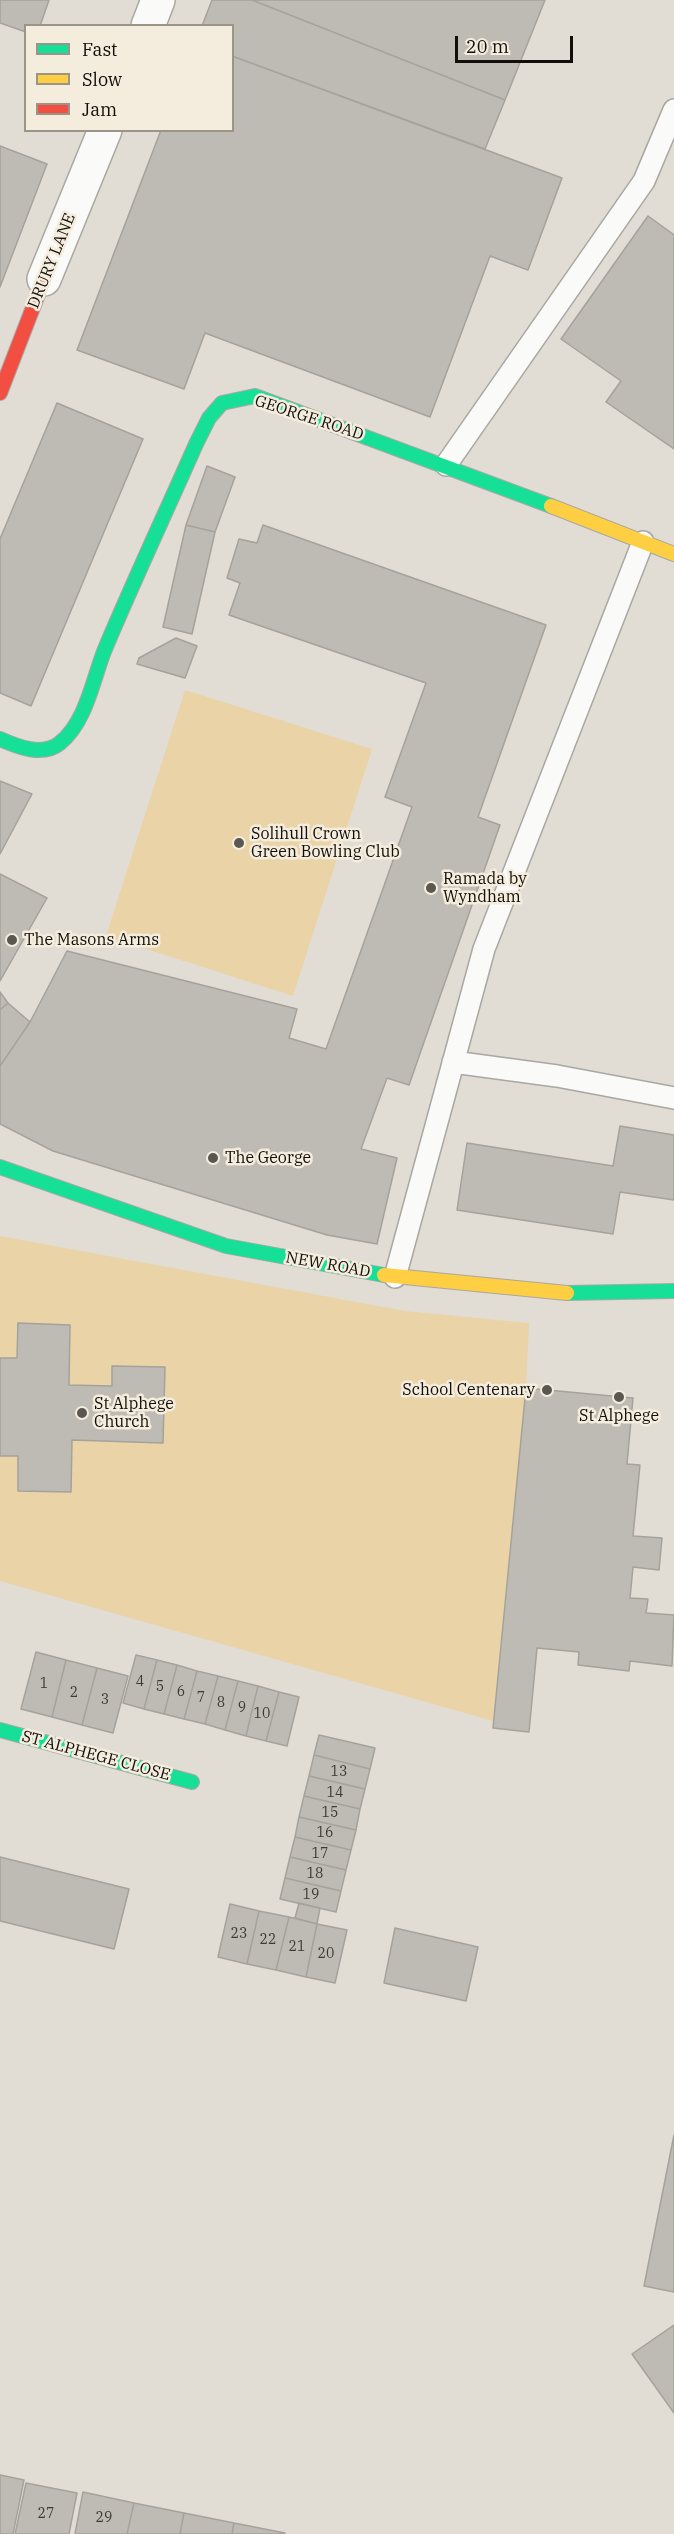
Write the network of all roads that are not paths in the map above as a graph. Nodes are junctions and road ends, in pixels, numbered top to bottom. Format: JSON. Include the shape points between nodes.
{"nodes":[{"id":1,"x":158,"y":0,"type":"edge"},
{"id":2,"x":149,"y":24,"type":"edge"},
{"id":3,"x":674,"y":110,"type":"edge"},
{"id":4,"x":104,"y":132,"type":"edge"},
{"id":5,"x":45,"y":279,"type":"joint"},
{"id":6,"x":0,"y":393,"type":"edge"},
{"id":7,"x":446,"y":465,"type":"junction"},
{"id":8,"x":643,"y":542,"type":"junction"},
{"id":9,"x":674,"y":554,"type":"edge"},
{"id":10,"x":0,"y":739,"type":"edge"},
{"id":11,"x":453,"y":1062,"type":"junction"},
{"id":12,"x":674,"y":1098,"type":"edge"},
{"id":13,"x":0,"y":1167,"type":"edge"},
{"id":14,"x":395,"y":1277,"type":"junction"},
{"id":15,"x":672,"y":1292,"type":"edge"},
{"id":16,"x":0,"y":1730,"type":"edge"},
{"id":17,"x":192,"y":1782,"type":"dead end"}],
"edges":[{"from":1,"to":2,"type":"street"},
{"from":3,"to":7,"type":"lane","via":[[644,182]]},
{"from":4,"to":5,"type":"street","name":"DRURY LANE"},
{"from":5,"to":6,"type":"street","name":"DRURY LANE"},
{"from":7,"to":8,"type":"street","name":"GEORGE ROAD"},
{"from":7,"to":10,"type":"street","name":"GEORGE ROAD","via":[[255,396],[222,403],[208,418],[196,444],[77,719],[61,743],[48,749],[21,749]]},
{"from":8,"to":9,"type":"street","name":"GEORGE ROAD"},
{"from":8,"to":11,"type":"lane","via":[[484,949]]},
{"from":11,"to":12,"type":"lane"},
{"from":11,"to":14,"type":"lane"},
{"from":13,"to":14,"type":"street","name":"NEW ROAD","via":[[226,1246]]},
{"from":14,"to":15,"type":"street","name":"NEW ROAD","via":[[570,1293]]},
{"from":16,"to":17,"type":"street","name":"ST ALPHEGE CLOSE"}]}
